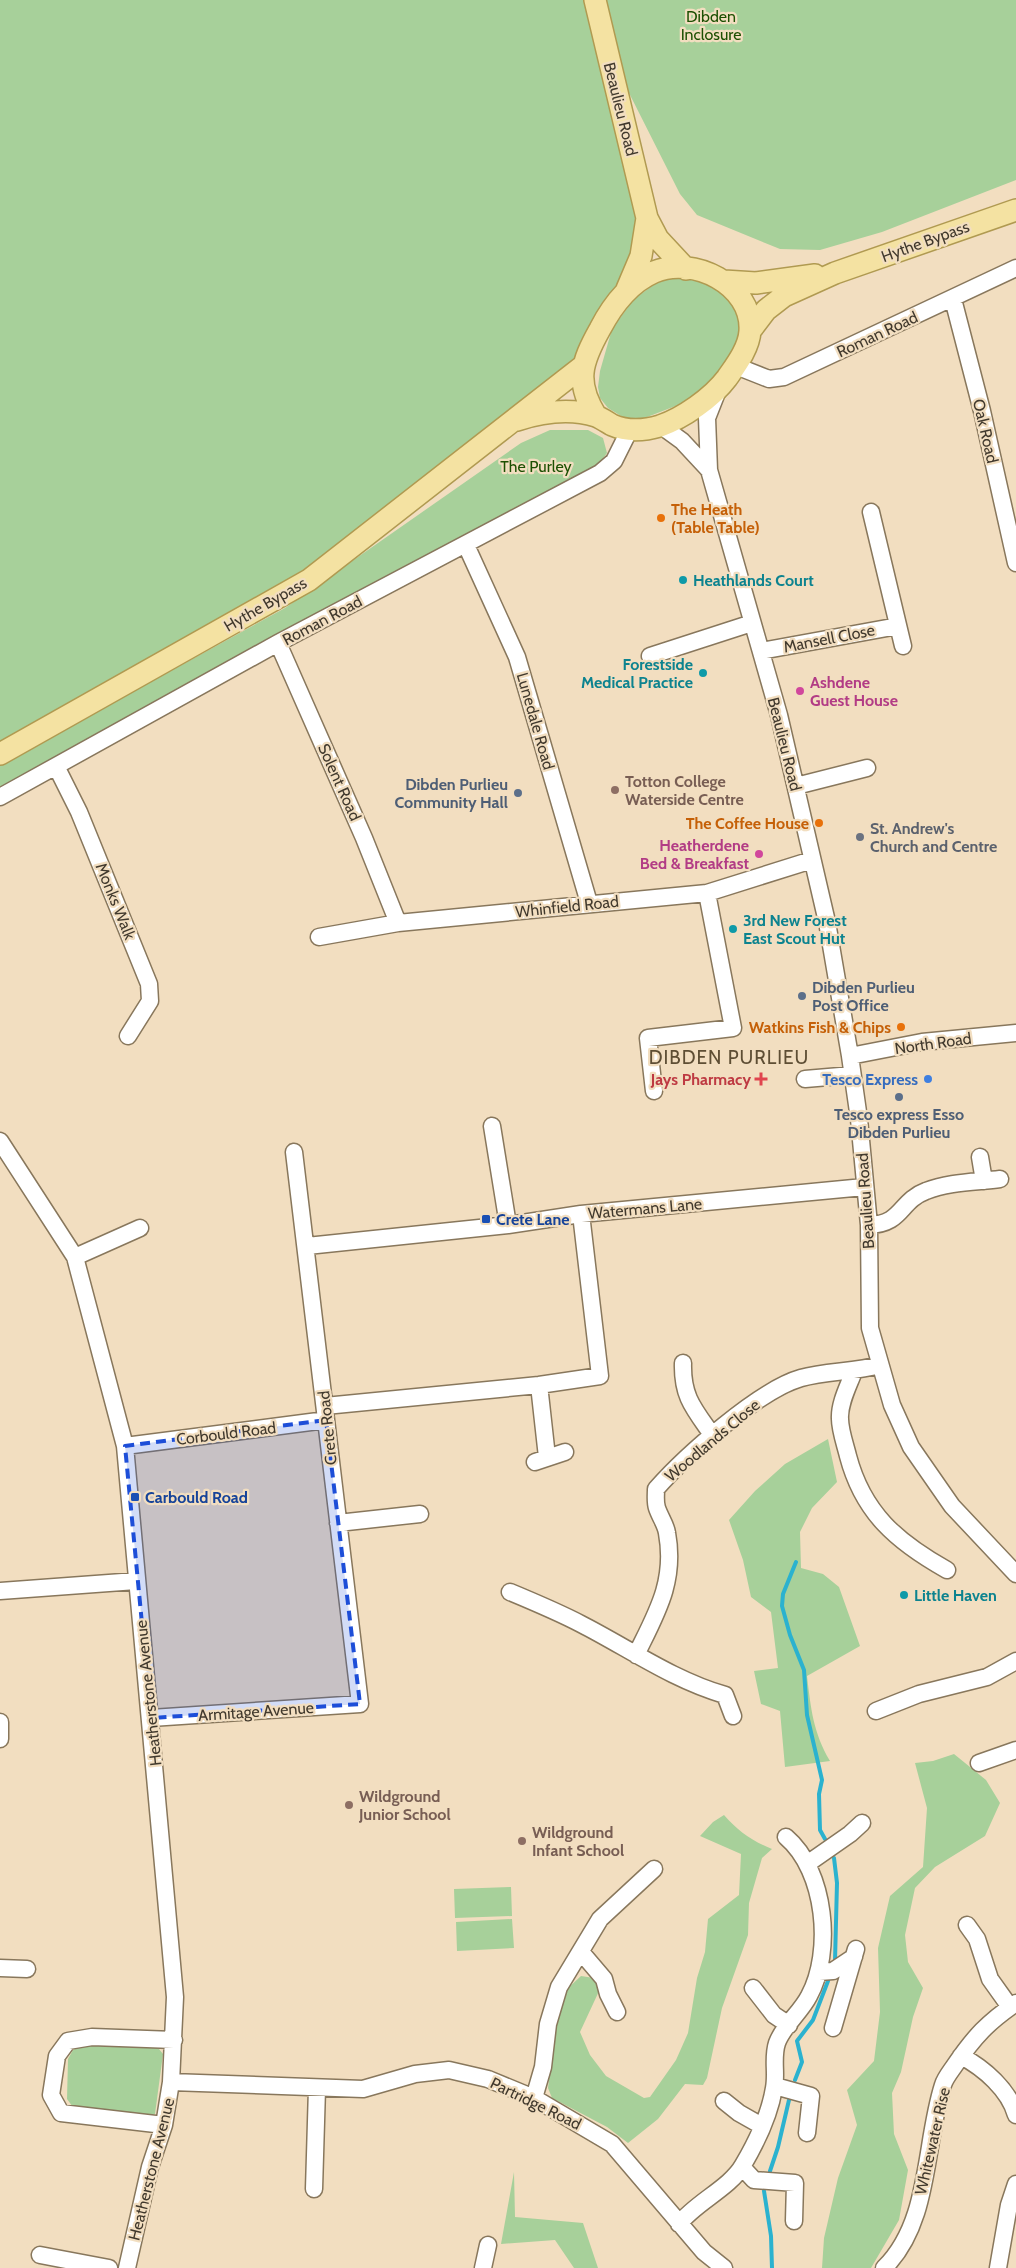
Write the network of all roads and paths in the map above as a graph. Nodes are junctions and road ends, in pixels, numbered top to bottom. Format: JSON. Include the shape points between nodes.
{"nodes":[{"id":1,"x":595,"y":0,"type":"edge"},
{"id":2,"x":1016,"y":210,"type":"edge"},
{"id":3,"x":647,"y":218,"type":"junction"},
{"id":4,"x":1016,"y":268,"type":"edge"},
{"id":5,"x":686,"y":269,"type":"junction"},
{"id":6,"x":835,"y":273,"type":"junction"},
{"id":7,"x":724,"y":280,"type":"junction"},
{"id":8,"x":627,"y":290,"type":"junction"},
{"id":9,"x":953,"y":299,"type":"junction"},
{"id":10,"x":750,"y":331,"type":"junction"},
{"id":11,"x":583,"y":366,"type":"junction"},
{"id":12,"x":736,"y":366,"type":"junction"},
{"id":13,"x":719,"y":388,"type":"junction"},
{"id":14,"x":596,"y":416,"type":"junction"},
{"id":15,"x":508,"y":423,"type":"junction"},
{"id":16,"x":660,"y":425,"type":"junction"},
{"id":17,"x":629,"y":431,"type":"junction"},
{"id":18,"x":708,"y":470,"type":"junction"},
{"id":19,"x":872,"y":512,"type":"dead end"},
{"id":20,"x":466,"y":545,"type":"junction"},
{"id":21,"x":1016,"y":563,"type":"edge"},
{"id":22,"x":752,"y":623,"type":"junction"},
{"id":23,"x":898,"y":626,"type":"junction"},
{"id":24,"x":278,"y":643,"type":"junction"},
{"id":25,"x":903,"y":646,"type":"dead end"},
{"id":26,"x":761,"y":651,"type":"junction"},
{"id":27,"x":650,"y":656,"type":"dead end"},
{"id":28,"x":0,"y":754,"type":"edge"},
{"id":29,"x":56,"y":766,"type":"junction"},
{"id":30,"x":867,"y":768,"type":"dead end"},
{"id":31,"x":796,"y":786,"type":"junction"},
{"id":32,"x":0,"y":797,"type":"edge"},
{"id":33,"x":812,"y":860,"type":"junction"},
{"id":34,"x":708,"y":893,"type":"junction"},
{"id":35,"x":589,"y":903,"type":"junction"},
{"id":36,"x":398,"y":924,"type":"junction"},
{"id":37,"x":319,"y":937,"type":"dead end"},
{"id":38,"x":1016,"y":1033,"type":"edge"},
{"id":39,"x":128,"y":1036,"type":"dead end"},
{"id":40,"x":850,"y":1056,"type":"junction"},
{"id":41,"x":852,"y":1075,"type":"junction"},
{"id":42,"x":805,"y":1079,"type":"dead end"},
{"id":43,"x":654,"y":1091,"type":"dead end"},
{"id":44,"x":492,"y":1126,"type":"dead end"},
{"id":45,"x":0,"y":1141,"type":"edge"},
{"id":46,"x":294,"y":1152,"type":"dead end"},
{"id":47,"x":980,"y":1157,"type":"dead end"},
{"id":48,"x":864,"y":1187,"type":"junction"},
{"id":49,"x":581,"y":1214,"type":"junction"},
{"id":50,"x":508,"y":1224,"type":"junction"},
{"id":51,"x":869,"y":1225,"type":"junction"},
{"id":52,"x":140,"y":1228,"type":"dead end"},
{"id":53,"x":307,"y":1246,"type":"junction"},
{"id":54,"x":75,"y":1257,"type":"junction"},
{"id":55,"x":683,"y":1363,"type":"dead end"},
{"id":56,"x":880,"y":1365,"type":"junction"},
{"id":57,"x":854,"y":1371,"type":"junction"},
{"id":58,"x":539,"y":1385,"type":"junction"},
{"id":59,"x":326,"y":1413,"type":"junction"},
{"id":60,"x":713,"y":1436,"type":"junction"},
{"id":61,"x":125,"y":1446,"type":"junction"},
{"id":62,"x":565,"y":1452,"type":"dead end"},
{"id":63,"x":420,"y":1514,"type":"dead end"},
{"id":64,"x":338,"y":1523,"type":"junction"},
{"id":65,"x":947,"y":1570,"type":"dead end"},
{"id":66,"x":1016,"y":1574,"type":"edge"},
{"id":67,"x":136,"y":1582,"type":"junction"},
{"id":68,"x":0,"y":1591,"type":"edge"},
{"id":69,"x":510,"y":1592,"type":"dead end"},
{"id":70,"x":636,"y":1656,"type":"junction"},
{"id":71,"x":1016,"y":1661,"type":"edge"},
{"id":72,"x":360,"y":1704,"type":"joint"},
{"id":73,"x":876,"y":1711,"type":"dead end"},
{"id":74,"x":734,"y":1716,"type":"dead end"},
{"id":75,"x":152,"y":1718,"type":"junction"},
{"id":76,"x":0,"y":1722,"type":"edge"},
{"id":77,"x":0,"y":1739,"type":"edge"},
{"id":78,"x":1016,"y":1750,"type":"edge"},
{"id":79,"x":979,"y":1764,"type":"dead end"},
{"id":80,"x":862,"y":1823,"type":"dead end"},
{"id":81,"x":786,"y":1837,"type":"dead end"},
{"id":82,"x":807,"y":1864,"type":"junction"},
{"id":83,"x":654,"y":1869,"type":"dead end"},
{"id":84,"x":967,"y":1925,"type":"dead end"},
{"id":85,"x":581,"y":1952,"type":"junction"},
{"id":86,"x":0,"y":1968,"type":"edge"},
{"id":87,"x":27,"y":1969,"type":"dead end"},
{"id":88,"x":819,"y":1972,"type":"junction"},
{"id":89,"x":753,"y":1988,"type":"dead end"},
{"id":90,"x":1013,"y":2005,"type":"edge"},
{"id":91,"x":617,"y":2012,"type":"dead end"},
{"id":92,"x":789,"y":2026,"type":"junction"},
{"id":93,"x":834,"y":2028,"type":"dead end"},
{"id":94,"x":174,"y":2040,"type":"junction"},
{"id":95,"x":962,"y":2056,"type":"junction"},
{"id":96,"x":171,"y":2082,"type":"junction"},
{"id":97,"x":775,"y":2086,"type":"junction"},
{"id":98,"x":317,"y":2088,"type":"junction"},
{"id":99,"x":534,"y":2098,"type":"junction"},
{"id":100,"x":724,"y":2101,"type":"dead end"},
{"id":101,"x":1016,"y":2115,"type":"edge"},
{"id":102,"x":164,"y":2125,"type":"junction"},
{"id":103,"x":762,"y":2126,"type":"junction"},
{"id":104,"x":807,"y":2133,"type":"dead end"},
{"id":105,"x":742,"y":2167,"type":"junction"},
{"id":106,"x":1016,"y":2184,"type":"edge"},
{"id":107,"x":314,"y":2189,"type":"dead end"},
{"id":108,"x":794,"y":2221,"type":"dead end"},
{"id":109,"x":679,"y":2224,"type":"junction"},
{"id":110,"x":488,"y":2245,"type":"dead end"},
{"id":111,"x":40,"y":2255,"type":"dead end"},
{"id":112,"x":109,"y":2268,"type":"edge"},
{"id":113,"x":127,"y":2268,"type":"edge"},
{"id":114,"x":483,"y":2268,"type":"edge"},
{"id":115,"x":724,"y":2268,"type":"edge"},
{"id":116,"x":884,"y":2268,"type":"edge"},
{"id":117,"x":998,"y":2268,"type":"edge"}],
"edges":[{"from":1,"to":3,"type":"main road","name":"Beaulieu Road"},
{"from":2,"to":6,"type":"main road","name":"Hythe Bypass"},
{"from":3,"to":5,"type":"main road","name":"Beaulieu Road","via":[[658,239]]},
{"from":3,"to":8,"type":"main road","name":"Beaulieu Road","via":[[643,249]]},
{"from":4,"to":9,"type":"street","name":"Roman Road"},
{"from":5,"to":7,"type":"main road","via":[[700,270]]},
{"from":5,"to":8,"type":"main road","via":[[655,272]]},
{"from":6,"to":7,"type":"main road","name":"Hythe Bypass","via":[[756,283]]},
{"from":6,"to":10,"type":"main road","name":"Hythe Bypass","via":[[784,296],[766,310]]},
{"from":7,"to":10,"type":"main road","via":[[745,305]]},
{"from":8,"to":11,"type":"main road","via":[[600,327]]},
{"from":9,"to":12,"type":"street","name":"Roman Road","via":[[784,377],[769,379]]},
{"from":9,"to":21,"type":"street","name":"Oak Road"},
{"from":10,"to":12,"type":"main road"},
{"from":11,"to":14,"type":"main road","via":[[582,384]]},
{"from":11,"to":15,"type":"main road","name":"Hythe Bypass"},
{"from":12,"to":13,"type":"main road"},
{"from":13,"to":16,"type":"main road","via":[[688,411]]},
{"from":13,"to":18,"type":"street","name":"Beaulieu Road","via":[[707,418]]},
{"from":14,"to":15,"type":"main road","name":"Hythe Bypass","via":[[556,412]]},
{"from":14,"to":17,"type":"main road"},
{"from":15,"to":28,"type":"main road","name":"Hythe Bypass","via":[[310,580]]},
{"from":16,"to":17,"type":"main road"},
{"from":16,"to":18,"type":"street","name":"Beaulieu Road","via":[[682,441]]},
{"from":17,"to":20,"type":"street","name":"Roman Road","via":[[614,461],[600,473]]},
{"from":18,"to":22,"type":"street","name":"Beaulieu Road"},
{"from":19,"to":23,"type":"street","name":"Mansell Close"},
{"from":20,"to":24,"type":"street","name":"Roman Road"},
{"from":20,"to":35,"type":"street","name":"Lunedale Road","via":[[517,657]]},
{"from":22,"to":26,"type":"street","name":"Beaulieu Road"},
{"from":22,"to":27,"type":"street"},
{"from":23,"to":25,"type":"street","name":"Mansell Close"},
{"from":23,"to":26,"type":"street","name":"Mansell Close"},
{"from":24,"to":29,"type":"street","name":"Roman Road"},
{"from":24,"to":36,"type":"street","name":"Solent Road","via":[[364,838]]},
{"from":26,"to":31,"type":"street","name":"Beaulieu Road"},
{"from":29,"to":32,"type":"street","name":"Roman Road"},
{"from":29,"to":39,"type":"street","name":"Monks Walk","via":[[79,812],[149,984],[150,1001]]},
{"from":30,"to":31,"type":"street"},
{"from":31,"to":33,"type":"street","name":"Beaulieu Road"},
{"from":33,"to":34,"type":"street","name":"Whinfield Road"},
{"from":33,"to":40,"type":"street","name":"Beaulieu Road","via":[[827,922]]},
{"from":34,"to":35,"type":"street","name":"Whinfield Road"},
{"from":34,"to":43,"type":"street","via":[[733,1028],[648,1038]]},
{"from":35,"to":36,"type":"street","name":"Whinfield Road"},
{"from":36,"to":37,"type":"street","name":"Whinfield Road"},
{"from":38,"to":40,"type":"street","name":"North Road","via":[[922,1042]]},
{"from":40,"to":41,"type":"street","name":"Beaulieu Road"},
{"from":41,"to":42,"type":"street"},
{"from":41,"to":48,"type":"street","name":"Beaulieu Road"},
{"from":44,"to":50,"type":"street"},
{"from":45,"to":54,"type":"street","name":"Heatherstone Avenue"},
{"from":46,"to":53,"type":"street","name":"Crete Road"},
{"from":47,"to":51,"type":"street","via":[[992,1180],[927,1190],[905,1205],[894,1220],[883,1225]]},
{"from":48,"to":49,"type":"street","name":"Watermans Lane"},
{"from":48,"to":51,"type":"street","name":"Beaulieu Road"},
{"from":49,"to":50,"type":"street","name":"Watermans Lane"},
{"from":49,"to":58,"type":"street","via":[[600,1376]]},
{"from":50,"to":53,"type":"street","name":"Watermans Lane"},
{"from":51,"to":56,"type":"street","name":"Beaulieu Road","via":[[870,1328]]},
{"from":52,"to":54,"type":"street"},
{"from":53,"to":59,"type":"street","name":"Crete Road"},
{"from":54,"to":61,"type":"street","name":"Heatherstone Avenue"},
{"from":55,"to":60,"type":"street","via":[[683,1383],[691,1405]]},
{"from":56,"to":57,"type":"street","name":"Woodlands Close"},
{"from":56,"to":66,"type":"street","name":"Beaulieu Road","via":[[892,1405],[911,1447],[952,1506]]},
{"from":57,"to":60,"type":"street","name":"Woodlands Close","via":[[800,1378],[768,1394]]},
{"from":57,"to":65,"type":"street","via":[[840,1418],[852,1473],[883,1525],[923,1557]]},
{"from":58,"to":59,"type":"street"},
{"from":58,"to":62,"type":"street","via":[[541,1460]]},
{"from":59,"to":61,"type":"street","name":"Corbould Road"},
{"from":59,"to":64,"type":"street","name":"Crete Road"},
{"from":60,"to":70,"type":"street","name":"Woodlands Close","via":[[673,1469],[656,1489],[656,1506],[667,1531],[670,1556],[668,1582],[659,1610]]},
{"from":61,"to":67,"type":"street","name":"Heatherstone Avenue"},
{"from":63,"to":64,"type":"street"},
{"from":64,"to":72,"type":"street","name":"Crete Road"},
{"from":67,"to":68,"type":"street"},
{"from":67,"to":75,"type":"street","name":"Heatherstone Avenue"},
{"from":69,"to":70,"type":"street","via":[[582,1624]]},
{"from":70,"to":74,"type":"street","via":[[726,1695]]},
{"from":71,"to":73,"type":"street","via":[[987,1677],[919,1694]]},
{"from":72,"to":75,"type":"street","name":"Armitage Avenue"},
{"from":75,"to":94,"type":"street","name":"Heatherstone Avenue","via":[[174,1975]]},
{"from":76,"to":77,"type":"street"},
{"from":78,"to":79,"type":"street"},
{"from":80,"to":82,"type":"street"},
{"from":81,"to":82,"type":"street","via":[[797,1846]]},
{"from":82,"to":88,"type":"street","via":[[817,1887],[822,1912]]},
{"from":83,"to":85,"type":"street","via":[[600,1919]]},
{"from":84,"to":90,"type":"street","via":[[977,1939],[990,1979]]},
{"from":85,"to":91,"type":"street","via":[[604,1979]]},
{"from":85,"to":99,"type":"street","via":[[559,1987],[548,2024],[543,2067]]},
{"from":86,"to":87,"type":"street"},
{"from":88,"to":92,"type":"street","via":[[809,1996]]},
{"from":88,"to":93,"type":"street","via":[[833,1971],[855,1953]]},
{"from":89,"to":92,"type":"street","via":[[774,2015]]},
{"from":90,"to":95,"type":"street","name":"Whitewater Rise","via":[[983,2028]]},
{"from":92,"to":97,"type":"street","via":[[777,2042],[773,2068]]},
{"from":94,"to":96,"type":"street","name":"Heatherstone Avenue"},
{"from":94,"to":102,"type":"street","via":[[92,2037],[68,2041],[57,2056],[52,2095],[61,2113]]},
{"from":95,"to":101,"type":"street","via":[[1006,2092]]},
{"from":95,"to":116,"type":"street","name":"Whitewater Rise","via":[[944,2082],[914,2220],[896,2256]]},
{"from":96,"to":98,"type":"street","name":"Partridge Road"},
{"from":96,"to":102,"type":"street","name":"Heatherstone Avenue"},
{"from":97,"to":103,"type":"street"},
{"from":97,"to":104,"type":"street","via":[[811,2096]]},
{"from":98,"to":99,"type":"street","name":"Partridge Road","via":[[363,2089],[415,2074],[449,2070],[488,2079]]},
{"from":98,"to":107,"type":"street"},
{"from":99,"to":109,"type":"street","name":"Partridge Road","via":[[612,2144]]},
{"from":100,"to":103,"type":"street"},
{"from":102,"to":113,"type":"street","name":"Heatherstone Avenue","via":[[150,2167]]},
{"from":103,"to":105,"type":"street"},
{"from":105,"to":108,"type":"street","via":[[754,2180],[795,2183]]},
{"from":105,"to":109,"type":"street","via":[[689,2211]]},
{"from":106,"to":117,"type":"street"},
{"from":109,"to":115,"type":"street","name":"Partridge Road","via":[[704,2252]]},
{"from":110,"to":114,"type":"street"},
{"from":111,"to":112,"type":"street"}]}
